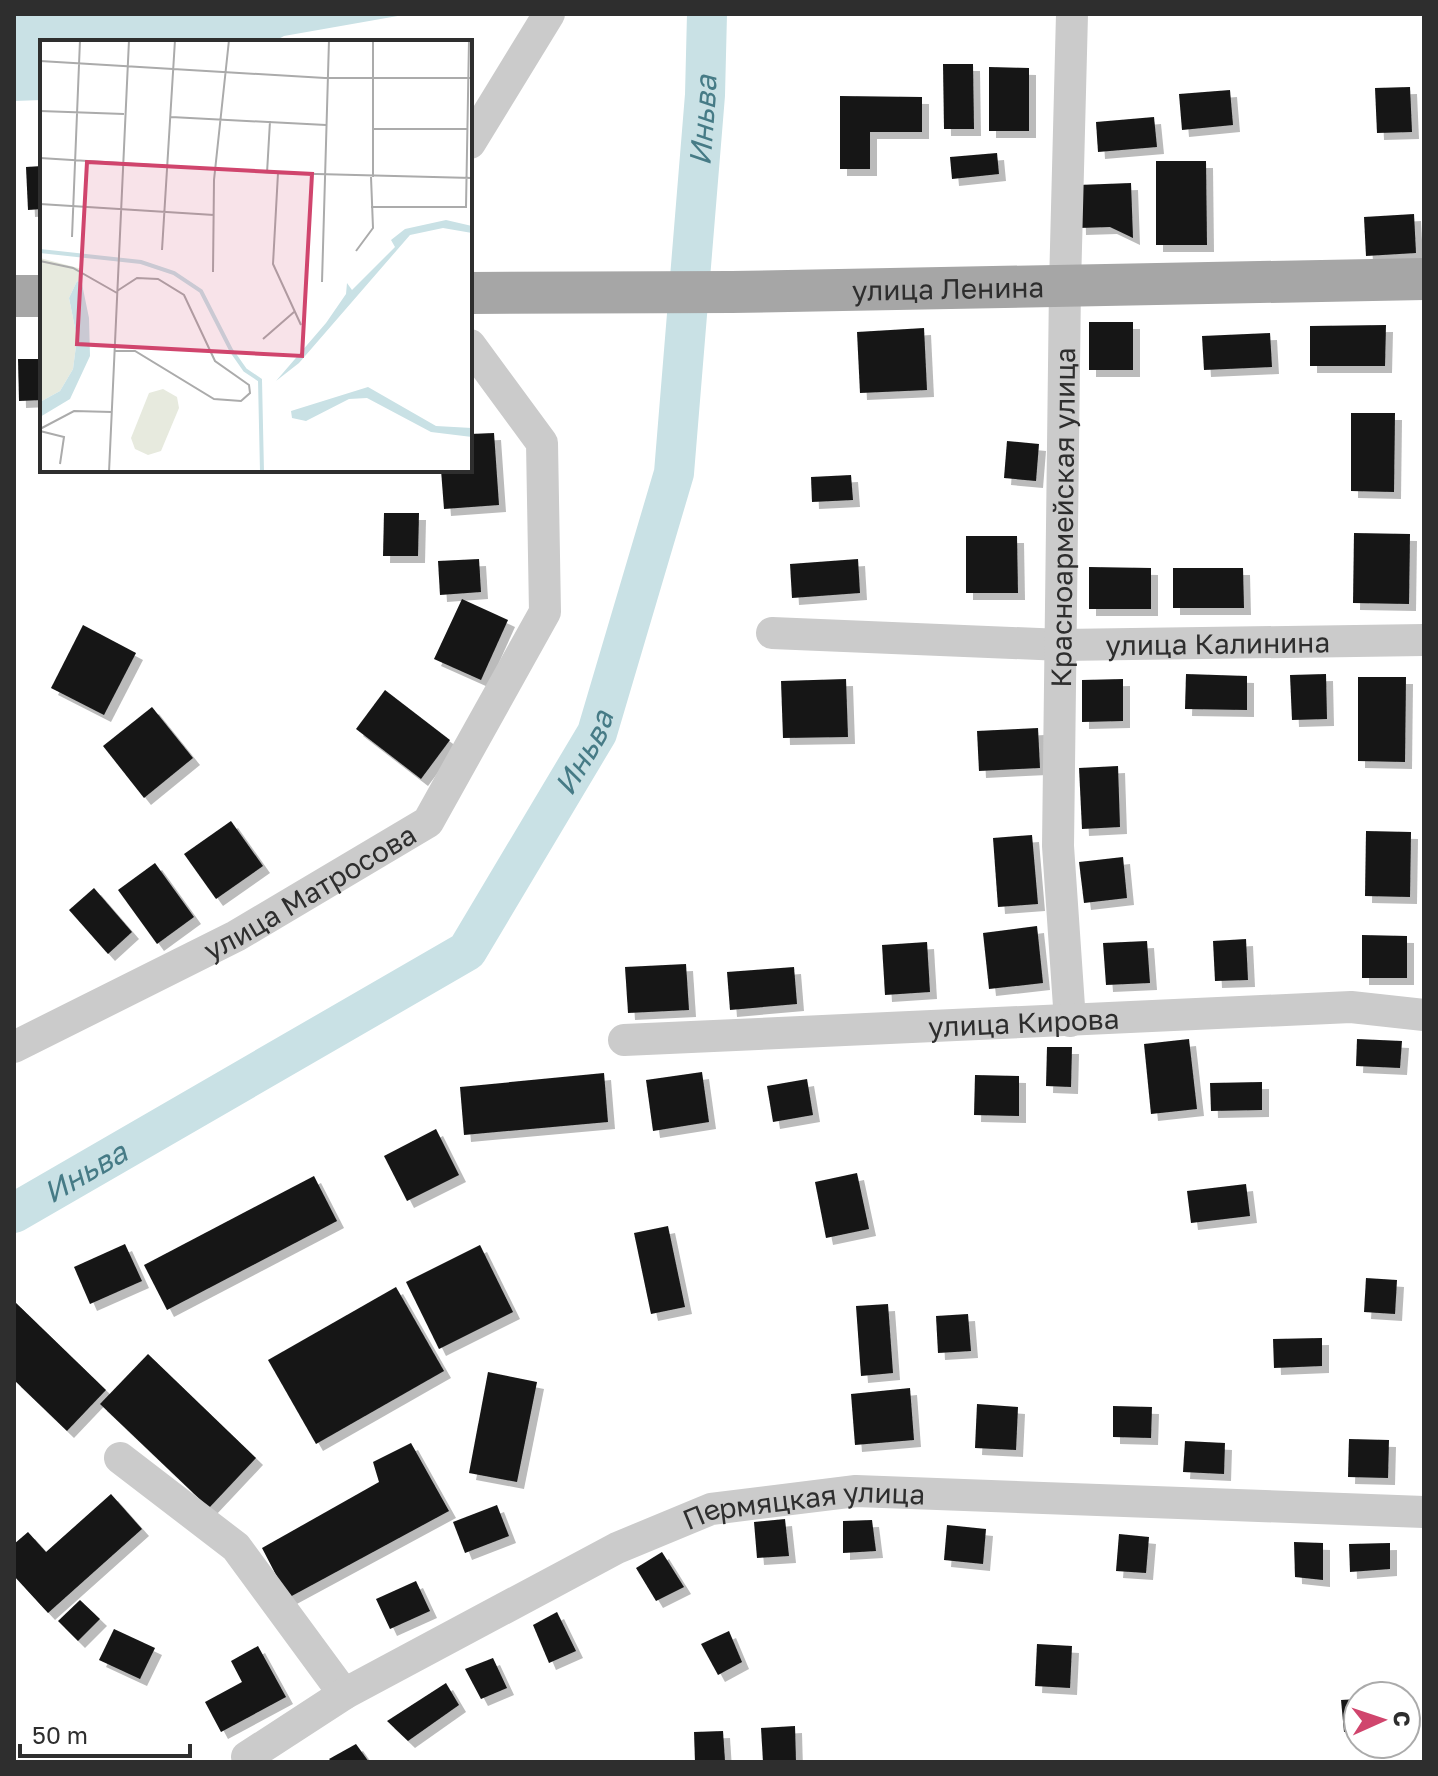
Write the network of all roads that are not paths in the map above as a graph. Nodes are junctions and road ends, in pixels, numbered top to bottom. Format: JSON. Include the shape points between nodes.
{"nodes":[{"id":1,"x":549,"y":14,"type":"edge"},
{"id":2,"x":1072,"y":14,"type":"edge"},
{"id":3,"x":472,"y":140,"type":"edge"},
{"id":4,"x":1424,"y":279,"type":"edge"},
{"id":5,"x":1065,"y":286,"type":"junction"},
{"id":6,"x":472,"y":293,"type":"edge"},
{"id":7,"x":14,"y":296,"type":"edge"},
{"id":8,"x":40,"y":296,"type":"edge"},
{"id":9,"x":472,"y":348,"type":"edge"},
{"id":10,"x":772,"y":633,"type":"dead end"},
{"id":11,"x":1424,"y":640,"type":"edge"},
{"id":12,"x":1062,"y":645,"type":"junction"},
{"id":13,"x":1424,"y":1015,"type":"edge"},
{"id":14,"x":1070,"y":1021,"type":"junction"},
{"id":15,"x":624,"y":1040,"type":"dead end"},
{"id":16,"x":14,"y":1047,"type":"edge"},
{"id":17,"x":120,"y":1458,"type":"dead end"},
{"id":18,"x":1424,"y":1512,"type":"edge"},
{"id":19,"x":344,"y":1694,"type":"junction"},
{"id":20,"x":247,"y":1757,"type":"dead end"}],
"edges":[{"from":1,"to":3,"type":"street"},
{"from":2,"to":5,"type":"street","name":"Красноармейская улица"},
{"from":4,"to":5,"type":"main road","name":"улица Ленина"},
{"from":5,"to":6,"type":"main road","name":"улица Ленина"},
{"from":5,"to":12,"type":"street","name":"Красноармейская улица"},
{"from":7,"to":8,"type":"main road"},
{"from":9,"to":16,"type":"street","name":"улица Матросова","via":[[542,443],[545,612],[428,822],[236,936]]},
{"from":10,"to":12,"type":"street","name":"улица Калинина"},
{"from":11,"to":12,"type":"street","name":"улица Калинина"},
{"from":12,"to":14,"type":"street","name":"Красноармейская улица","via":[[1058,846]]},
{"from":13,"to":14,"type":"street","name":"улица Кирова","via":[[1351,1007]]},
{"from":14,"to":15,"type":"street","name":"улица Кирова"},
{"from":17,"to":19,"type":"street","via":[[236,1547]]},
{"from":18,"to":19,"type":"street","name":"Пермяцкая улица","via":[[856,1491],[711,1509],[617,1548]]},
{"from":19,"to":20,"type":"street","name":"Пермяцкая улица"}]}
